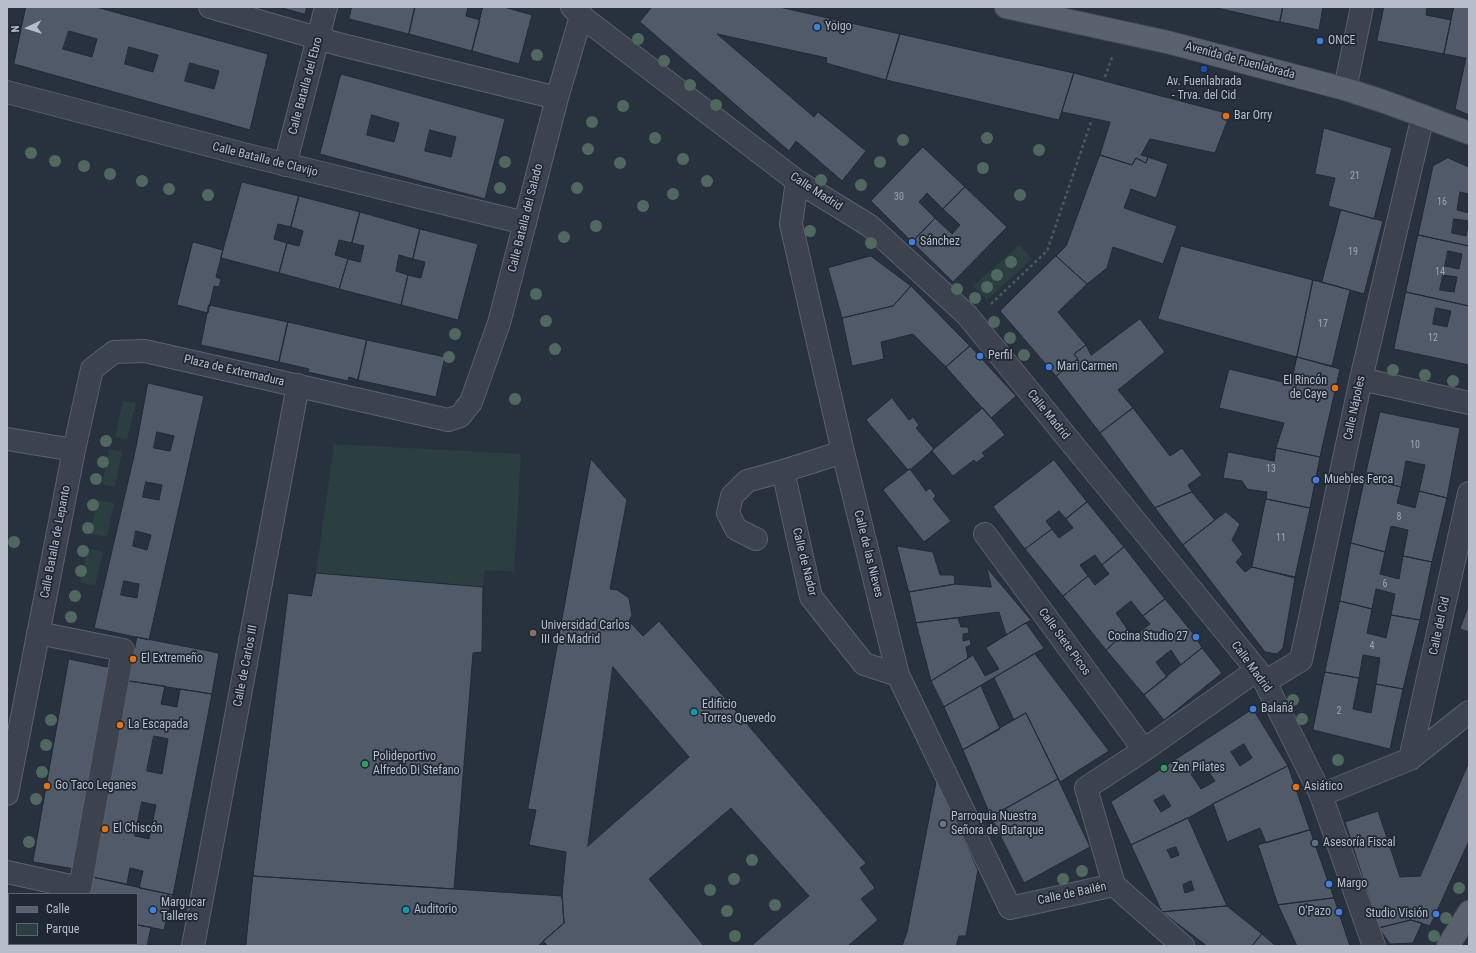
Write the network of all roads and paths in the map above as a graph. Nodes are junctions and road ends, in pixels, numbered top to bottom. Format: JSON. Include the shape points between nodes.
{"nodes":[{"id":1,"x":210,"y":7,"type":"edge"},
{"id":2,"x":326,"y":7,"type":"edge"},
{"id":3,"x":1006,"y":7,"type":"edge"},
{"id":4,"x":1362,"y":7,"type":"edge"},
{"id":5,"x":577,"y":10,"type":"edge"},
{"id":6,"x":318,"y":38,"type":"junction"},
{"id":7,"x":1112,"y":54,"type":"dead end"},
{"id":8,"x":1105,"y":77,"type":"dead end"},
{"id":9,"x":1345,"y":89,"type":"junction"},
{"id":10,"x":7,"y":92,"type":"edge"},
{"id":11,"x":557,"y":98,"type":"junction"},
{"id":12,"x":1423,"y":116,"type":"junction"},
{"id":13,"x":1091,"y":122,"type":"dead end"},
{"id":14,"x":1469,"y":133,"type":"edge"},
{"id":15,"x":285,"y":165,"type":"junction"},
{"id":16,"x":797,"y":181,"type":"junction"},
{"id":17,"x":525,"y":223,"type":"junction"},
{"id":18,"x":987,"y":308,"type":"dead end"},
{"id":19,"x":1361,"y":379,"type":"junction"},
{"id":20,"x":298,"y":385,"type":"junction"},
{"id":21,"x":1469,"y":403,"type":"edge"},
{"id":22,"x":460,"y":416,"type":"joint"},
{"id":23,"x":7,"y":439,"type":"edge"},
{"id":24,"x":74,"y":450,"type":"junction"},
{"id":25,"x":843,"y":452,"type":"junction"},
{"id":26,"x":783,"y":472,"type":"junction"},
{"id":27,"x":1469,"y":493,"type":"edge"},
{"id":28,"x":985,"y":534,"type":"dead end"},
{"id":29,"x":756,"y":539,"type":"dead end"},
{"id":30,"x":38,"y":633,"type":"junction"},
{"id":31,"x":898,"y":675,"type":"junction"},
{"id":32,"x":1261,"y":676,"type":"junction"},
{"id":33,"x":1469,"y":712,"type":"edge"},
{"id":34,"x":1144,"y":750,"type":"junction"},
{"id":35,"x":1410,"y":759,"type":"junction"},
{"id":36,"x":7,"y":794,"type":"edge"},
{"id":37,"x":1321,"y":795,"type":"junction"},
{"id":38,"x":7,"y":872,"type":"edge"},
{"id":39,"x":1114,"y":885,"type":"junction"},
{"id":40,"x":1010,"y":908,"type":"joint"},
{"id":41,"x":1469,"y":912,"type":"edge"},
{"id":42,"x":1154,"y":940,"type":"dead end"},
{"id":43,"x":1180,"y":944,"type":"edge"},
{"id":44,"x":193,"y":946,"type":"edge"},
{"id":45,"x":1374,"y":946,"type":"edge"},
{"id":46,"x":1448,"y":946,"type":"edge"}],
"edges":[{"from":1,"to":6,"type":"street"},
{"from":2,"to":6,"type":"street","name":"Calle Batalla del Ebro"},
{"from":3,"to":9,"type":"main road","name":"Avenida de Fuenlabrada","via":[[1167,42]]},
{"from":4,"to":9,"type":"street"},
{"from":5,"to":11,"type":"street","name":"Calle Batalla del Salado"},
{"from":5,"to":16,"type":"street","name":"Calle Madrid"},
{"from":6,"to":11,"type":"street"},
{"from":6,"to":15,"type":"street","name":"Calle Batalla del Ebro"},
{"from":7,"to":8,"type":"path"},
{"from":9,"to":12,"type":"main road","name":"Avenida de Fuenlabrada"},
{"from":10,"to":15,"type":"street","name":"Calle Batalla de Clavijo"},
{"from":11,"to":17,"type":"street","name":"Calle Batalla del Salado"},
{"from":12,"to":14,"type":"main road","name":"Avenida de Fuenlabrada"},
{"from":12,"to":19,"type":"street","name":"Calle Nápoles"},
{"from":13,"to":18,"type":"path","via":[[1047,251]]},
{"from":15,"to":17,"type":"street","name":"Calle Batalla de Clavijo"},
{"from":16,"to":25,"type":"street","name":"Calle de las Nieves","via":[[791,224]]},
{"from":16,"to":32,"type":"street","name":"Calle Madrid","via":[[870,226],[967,315]]},
{"from":17,"to":22,"type":"street","name":"Calle Batalla del Salado","via":[[499,323],[471,402]]},
{"from":19,"to":21,"type":"street"},
{"from":19,"to":32,"type":"street","name":"Calle Nápoles","via":[[1300,660]]},
{"from":20,"to":22,"type":"street","name":"Plaza de Extremadura","via":[[448,420]]},
{"from":20,"to":24,"type":"street","name":"Plaza de Extremadura","via":[[145,351],[114,352],[92,369]]},
{"from":20,"to":44,"type":"street","name":"Calle de Carlos III"},
{"from":23,"to":24,"type":"street"},
{"from":24,"to":30,"type":"street","name":"Calle Batalla de Lepanto"},
{"from":25,"to":26,"type":"street"},
{"from":25,"to":31,"type":"street","name":"Calle de las Nieves"},
{"from":26,"to":29,"type":"street","via":[[748,481],[732,496],[728,513],[736,529]]},
{"from":26,"to":31,"type":"street","name":"Calle de Nador","via":[[811,597],[864,664]]},
{"from":27,"to":35,"type":"street","name":"Calle del Cid"},
{"from":28,"to":34,"type":"street","name":"Calle Siete Picos"},
{"from":30,"to":36,"type":"street","name":"Calle Batalla de Lepanto"},
{"from":30,"to":38,"type":"street","via":[[123,650],[80,888]]},
{"from":31,"to":40,"type":"street","name":"Calle de las Nieves"},
{"from":32,"to":34,"type":"street"},
{"from":32,"to":37,"type":"street","name":"Calle Madrid"},
{"from":33,"to":35,"type":"street"},
{"from":34,"to":39,"type":"street","via":[[1086,788]]},
{"from":35,"to":37,"type":"street"},
{"from":37,"to":45,"type":"street","name":"Calle Madrid"},
{"from":39,"to":40,"type":"street","name":"Calle de Bailén"},
{"from":39,"to":43,"type":"street","name":"Calle de Bailén"},
{"from":41,"to":46,"type":"main road"},
{"from":42,"to":43,"type":"street"}]}
